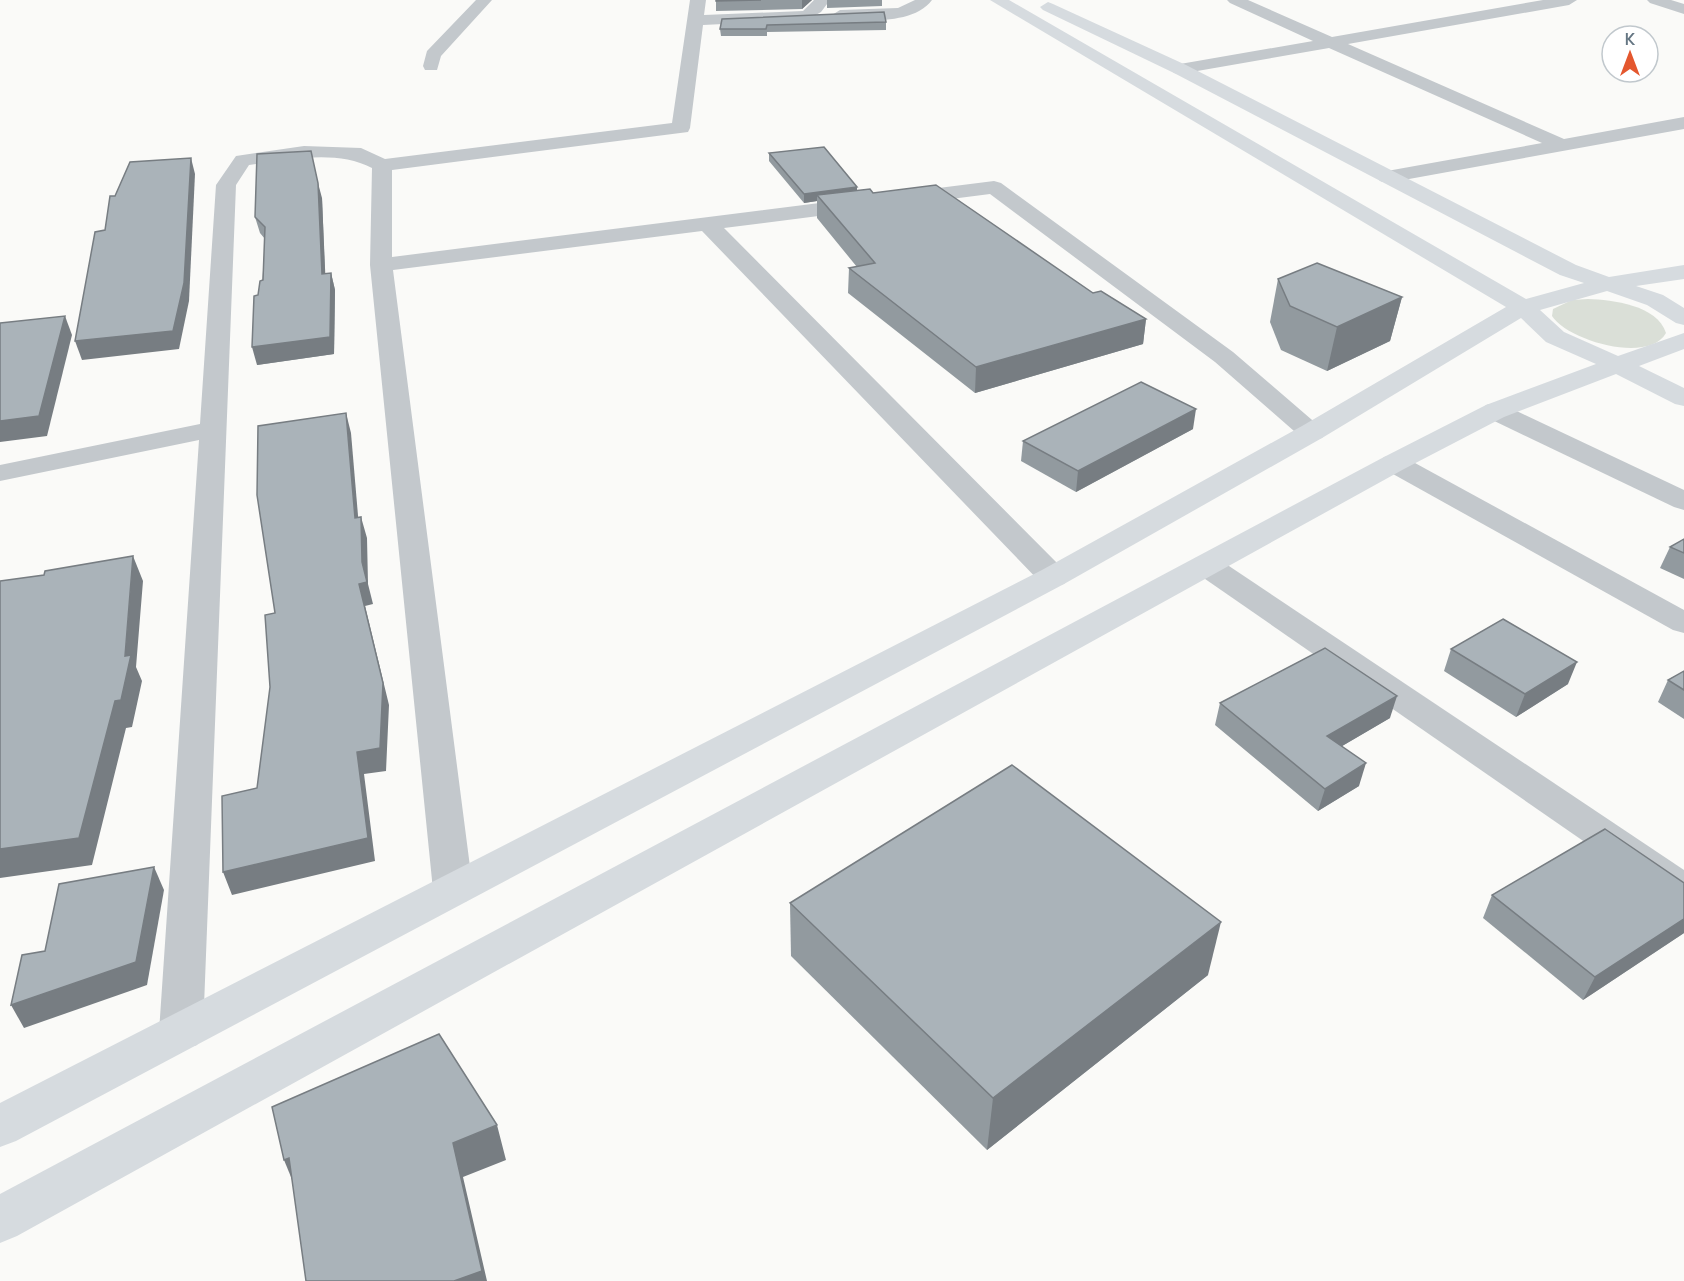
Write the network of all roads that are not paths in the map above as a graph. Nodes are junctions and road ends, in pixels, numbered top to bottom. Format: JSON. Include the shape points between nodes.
{"nodes":[{"id":1,"x":484,"y":0,"type":"edge"},
{"id":2,"x":822,"y":0,"type":"edge"},
{"id":3,"x":924,"y":0,"type":"edge"},
{"id":4,"x":998,"y":0,"type":"edge"},
{"id":5,"x":1032,"y":0,"type":"edge"},
{"id":6,"x":1234,"y":0,"type":"edge"},
{"id":7,"x":1569,"y":0,"type":"edge"},
{"id":8,"x":1655,"y":0,"type":"edge"},
{"id":9,"x":1684,"y":9,"type":"edge"},
{"id":10,"x":696,"y":10,"type":"edge"},
{"id":11,"x":807,"y":15,"type":"junction"},
{"id":12,"x":1330,"y":42,"type":"junction"},
{"id":13,"x":431,"y":66,"type":"dead end"},
{"id":14,"x":1180,"y":69,"type":"junction"},
{"id":15,"x":1684,"y":123,"type":"edge"},
{"id":16,"x":1562,"y":145,"type":"junction"},
{"id":17,"x":382,"y":165,"type":"junction"},
{"id":18,"x":1387,"y":177,"type":"junction"},
{"id":19,"x":707,"y":223,"type":"junction"},
{"id":20,"x":381,"y":265,"type":"junction"},
{"id":21,"x":1684,"y":272,"type":"edge"},
{"id":22,"x":1608,"y":284,"type":"junction"},
{"id":23,"x":1523,"y":307,"type":"junction"},
{"id":24,"x":1684,"y":318,"type":"edge"},
{"id":25,"x":1684,"y":340,"type":"edge"},
{"id":26,"x":1618,"y":365,"type":"junction"},
{"id":27,"x":1684,"y":398,"type":"edge"},
{"id":28,"x":1495,"y":411,"type":"junction"},
{"id":29,"x":213,"y":429,"type":"junction"},
{"id":30,"x":1312,"y":432,"type":"junction"},
{"id":31,"x":1394,"y":463,"type":"junction"},
{"id":32,"x":0,"y":473,"type":"edge"},
{"id":33,"x":1684,"y":501,"type":"edge"},
{"id":34,"x":1206,"y":565,"type":"junction"},
{"id":35,"x":1053,"y":577,"type":"junction"},
{"id":36,"x":1684,"y":623,"type":"edge"},
{"id":37,"x":453,"y":890,"type":"junction"},
{"id":38,"x":1684,"y":890,"type":"edge"},
{"id":39,"x":181,"y":1032,"type":"junction"},
{"id":40,"x":0,"y":1126,"type":"edge"},
{"id":41,"x":0,"y":1220,"type":"edge"}],
"edges":[{"from":1,"to":13,"type":"street","via":[[433,55]]},
{"from":2,"to":11,"type":"street"},
{"from":3,"to":11,"type":"street","via":[[909,11]]},
{"from":4,"to":23,"type":"main road"},
{"from":5,"to":14,"type":"main road"},
{"from":6,"to":12,"type":"street"},
{"from":7,"to":12,"type":"street"},
{"from":8,"to":9,"type":"street"},
{"from":10,"to":11,"type":"street","via":[[759,19]]},
{"from":10,"to":17,"type":"street","via":[[681,128]]},
{"from":12,"to":14,"type":"street"},
{"from":12,"to":16,"type":"street"},
{"from":14,"to":18,"type":"main road"},
{"from":15,"to":16,"type":"street"},
{"from":16,"to":18,"type":"street"},
{"from":17,"to":20,"type":"street"},
{"from":17,"to":29,"type":"street","via":[[361,154],[304,152],[243,160],[226,185]]},
{"from":18,"to":22,"type":"main road","via":[[1568,270]]},
{"from":19,"to":20,"type":"street"},
{"from":19,"to":30,"type":"street","via":[[994,187],[1224,357]]},
{"from":19,"to":35,"type":"street"},
{"from":20,"to":37,"type":"street"},
{"from":21,"to":22,"type":"main road"},
{"from":22,"to":23,"type":"main road"},
{"from":22,"to":24,"type":"main road","via":[[1655,300]]},
{"from":23,"to":26,"type":"main road","via":[[1555,338]]},
{"from":23,"to":30,"type":"main road"},
{"from":25,"to":26,"type":"main road"},
{"from":26,"to":27,"type":"main road"},
{"from":26,"to":28,"type":"main road"},
{"from":28,"to":31,"type":"main road"},
{"from":28,"to":33,"type":"street"},
{"from":29,"to":32,"type":"street"},
{"from":29,"to":39,"type":"street"},
{"from":30,"to":35,"type":"main road"},
{"from":31,"to":34,"type":"main road"},
{"from":31,"to":36,"type":"street"},
{"from":34,"to":38,"type":"street"},
{"from":34,"to":41,"type":"main road"},
{"from":35,"to":37,"type":"main road"},
{"from":37,"to":39,"type":"main road"},
{"from":39,"to":40,"type":"main road"}]}
